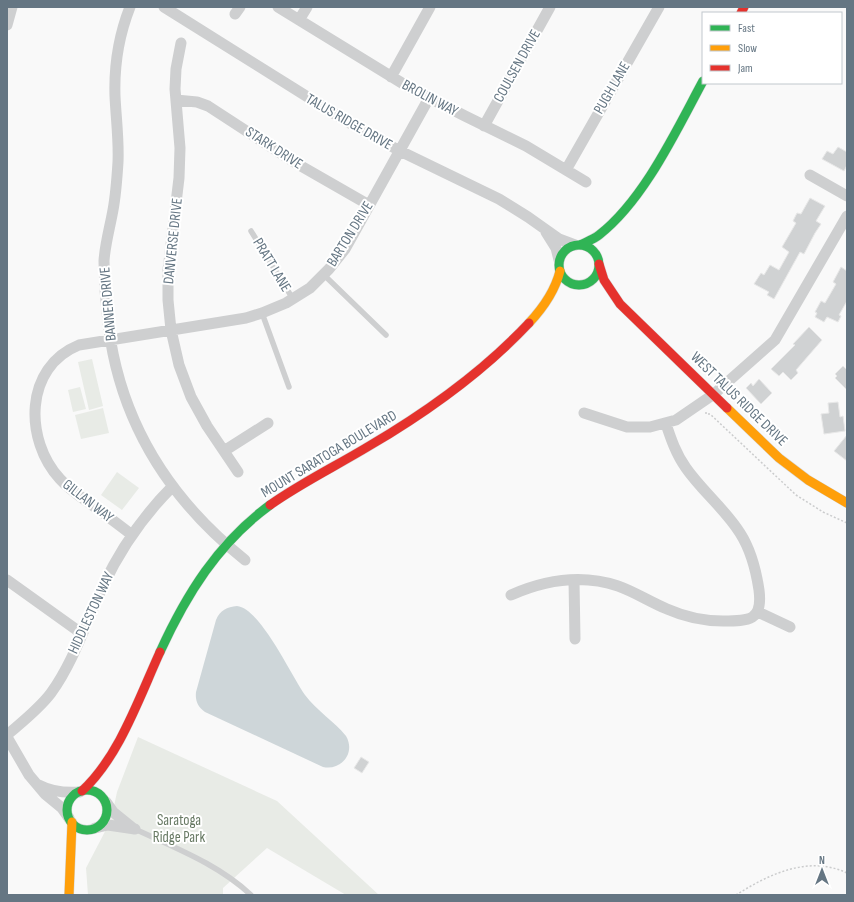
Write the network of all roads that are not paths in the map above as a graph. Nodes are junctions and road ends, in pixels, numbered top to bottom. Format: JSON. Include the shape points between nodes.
{"nodes":[{"id":1,"x":12,"y":7,"type":"edge"},
{"id":2,"x":130,"y":7,"type":"edge"},
{"id":3,"x":164,"y":7,"type":"edge"},
{"id":4,"x":278,"y":7,"type":"edge"},
{"id":5,"x":307,"y":7,"type":"edge"},
{"id":6,"x":430,"y":7,"type":"edge"},
{"id":7,"x":550,"y":7,"type":"edge"},
{"id":8,"x":659,"y":7,"type":"edge"},
{"id":9,"x":299,"y":20,"type":"junction"},
{"id":10,"x":7,"y":25,"type":"edge"},
{"id":11,"x":181,"y":42,"type":"dead end"},
{"id":12,"x":391,"y":77,"type":"junction"},
{"id":13,"x":702,"y":84,"type":"edge"},
{"id":14,"x":429,"y":98,"type":"junction"},
{"id":15,"x":176,"y":100,"type":"junction"},
{"id":16,"x":484,"y":126,"type":"junction"},
{"id":17,"x":400,"y":151,"type":"junction"},
{"id":18,"x":566,"y":170,"type":"junction"},
{"id":19,"x":810,"y":175,"type":"dead end"},
{"id":20,"x":586,"y":182,"type":"dead end"},
{"id":21,"x":847,"y":196,"type":"edge"},
{"id":22,"x":369,"y":205,"type":"junction"},
{"id":23,"x":847,"y":216,"type":"edge"},
{"id":24,"x":615,"y":222,"type":"junction"},
{"id":25,"x":540,"y":226,"type":"junction"},
{"id":26,"x":251,"y":231,"type":"dead end"},
{"id":27,"x":577,"y":245,"type":"junction"},
{"id":28,"x":599,"y":262,"type":"junction"},
{"id":29,"x":560,"y":266,"type":"junction"},
{"id":30,"x":324,"y":275,"type":"junction"},
{"id":31,"x":585,"y":284,"type":"junction"},
{"id":32,"x":575,"y":285,"type":"junction"},
{"id":33,"x":293,"y":299,"type":"junction"},
{"id":34,"x":620,"y":304,"type":"junction"},
{"id":35,"x":542,"y":307,"type":"junction"},
{"id":36,"x":262,"y":314,"type":"junction"},
{"id":37,"x":171,"y":330,"type":"junction"},
{"id":38,"x":386,"y":336,"type":"dead end"},
{"id":39,"x":110,"y":340,"type":"junction"},
{"id":40,"x":289,"y":386,"type":"dead end"},
{"id":41,"x":714,"y":394,"type":"junction"},
{"id":42,"x":584,"y":413,"type":"dead end"},
{"id":43,"x":268,"y":423,"type":"dead end"},
{"id":44,"x":666,"y":424,"type":"junction"},
{"id":45,"x":224,"y":451,"type":"junction"},
{"id":46,"x":238,"y":472,"type":"dead end"},
{"id":47,"x":172,"y":487,"type":"junction"},
{"id":48,"x":847,"y":503,"type":"edge"},
{"id":49,"x":132,"y":535,"type":"junction"},
{"id":50,"x":226,"y":545,"type":"junction"},
{"id":51,"x":245,"y":560,"type":"dead end"},
{"id":52,"x":7,"y":580,"type":"edge"},
{"id":53,"x":574,"y":580,"type":"junction"},
{"id":54,"x":512,"y":595,"type":"dead end"},
{"id":55,"x":758,"y":612,"type":"junction"},
{"id":56,"x":790,"y":627,"type":"dead end"},
{"id":57,"x":81,"y":633,"type":"junction"},
{"id":58,"x":575,"y":639,"type":"dead end"},
{"id":59,"x":7,"y":736,"type":"edge"},
{"id":60,"x":109,"y":760,"type":"junction"},
{"id":61,"x":37,"y":784,"type":"junction"},
{"id":62,"x":81,"y":791,"type":"junction"},
{"id":63,"x":104,"y":800,"type":"junction"},
{"id":64,"x":70,"y":820,"type":"junction"},
{"id":65,"x":93,"y":829,"type":"junction"},
{"id":66,"x":134,"y":829,"type":"junction"},
{"id":67,"x":70,"y":871,"type":"junction"},
{"id":68,"x":69,"y":895,"type":"edge"},
{"id":69,"x":251,"y":895,"type":"edge"}],
"edges":[{"from":1,"to":10,"type":"street"},
{"from":2,"to":39,"type":"street","name":"BANNER DRIVE","via":[[121,39],[115,81],[117,179],[104,274]]},
{"from":3,"to":17,"type":"street","name":"TALUS RIDGE DRIVE","via":[[313,101]]},
{"from":4,"to":9,"type":"street","name":"BROLIN WAY"},
{"from":5,"to":9,"type":"street"},
{"from":6,"to":12,"type":"street"},
{"from":7,"to":16,"type":"street","name":"COULSEN DRIVE"},
{"from":8,"to":18,"type":"street","name":"PUGH LANE"},
{"from":9,"to":12,"type":"street","name":"BROLIN WAY"},
{"from":11,"to":15,"type":"street","name":"DANVERSE DRIVE","via":[[176,69]]},
{"from":12,"to":14,"type":"street","name":"BROLIN WAY"},
{"from":13,"to":24,"type":"street","via":[[658,162]]},
{"from":14,"to":16,"type":"street","name":"BROLIN WAY"},
{"from":14,"to":17,"type":"street","name":"BARTON DRIVE"},
{"from":15,"to":22,"type":"street","name":"STARK DRIVE","via":[[208,106],[300,165]]},
{"from":15,"to":37,"type":"street","name":"DANVERSE DRIVE","via":[[180,163],[168,270]]},
{"from":16,"to":18,"type":"street","name":"BROLIN WAY","via":[[526,146]]},
{"from":17,"to":22,"type":"street","name":"BARTON DRIVE"},
{"from":17,"to":25,"type":"street","name":"TALUS RIDGE DRIVE","via":[[498,199]]},
{"from":18,"to":20,"type":"street","name":"BROLIN WAY"},
{"from":19,"to":21,"type":"street"},
{"from":22,"to":30,"type":"street","name":"BARTON DRIVE","via":[[344,249]]},
{"from":23,"to":41,"type":"street","via":[[775,340]]},
{"from":24,"to":27,"type":"street","via":[[595,238]]},
{"from":24,"to":28,"type":"street","via":[[601,247]]},
{"from":25,"to":27,"type":"street","name":"TALUS RIDGE DRIVE","via":[[563,241]]},
{"from":25,"to":29,"type":"street","name":"TALUS RIDGE DRIVE","via":[[552,242]]},
{"from":26,"to":33,"type":"lane","name":"PRATT LANE"},
{"from":27,"to":28,"type":"street","via":[[590,247]]},
{"from":27,"to":29,"type":"street","via":[[566,249]]},
{"from":28,"to":31,"type":"street","via":[[599,270],[594,278]]},
{"from":28,"to":34,"type":"street","name":"WEST TALUS RIDGE DRIVE","via":[[604,280]]},
{"from":29,"to":32,"type":"street","via":[[567,281]]},
{"from":29,"to":35,"type":"street","name":"MOUNT SARATOGA BOULEVARD","via":[[555,286]]},
{"from":30,"to":33,"type":"street","name":"BARTON DRIVE"},
{"from":30,"to":38,"type":"lane"},
{"from":31,"to":32,"type":"street"},
{"from":31,"to":34,"type":"street","name":"WEST TALUS RIDGE DRIVE","via":[[598,288]]},
{"from":32,"to":35,"type":"street","name":"MOUNT SARATOGA BOULEVARD","via":[[564,289]]},
{"from":33,"to":36,"type":"street","name":"BARTON DRIVE"},
{"from":34,"to":41,"type":"street","name":"WEST TALUS RIDGE DRIVE"},
{"from":35,"to":50,"type":"street","name":"MOUNT SARATOGA BOULEVARD","via":[[508,343],[453,392],[380,440],[278,500],[250,521]]},
{"from":36,"to":37,"type":"street","name":"BARTON DRIVE"},
{"from":36,"to":40,"type":"lane"},
{"from":37,"to":39,"type":"street","name":"BARTON DRIVE"},
{"from":37,"to":45,"type":"street","name":"DANVERSE DRIVE","via":[[189,392]]},
{"from":39,"to":47,"type":"street","name":"BANNER DRIVE","via":[[121,385],[134,420]]},
{"from":39,"to":49,"type":"street","name":"GILLAN WAY","via":[[73,348],[52,364],[38,389],[35,405],[36,424],[38,439],[53,472],[68,487]]},
{"from":41,"to":44,"type":"street","via":[[686,414]]},
{"from":41,"to":48,"type":"street","name":"WEST TALUS RIDGE DRIVE","via":[[793,470]]},
{"from":42,"to":44,"type":"street","via":[[627,427],[644,428]]},
{"from":43,"to":45,"type":"street"},
{"from":44,"to":55,"type":"street","via":[[682,462],[734,523],[746,544],[758,582]]},
{"from":45,"to":46,"type":"street","name":"DANVERSE DRIVE"},
{"from":47,"to":49,"type":"street","name":"HIDDLESTON WAY"},
{"from":47,"to":50,"type":"street","name":"BANNER DRIVE"},
{"from":49,"to":57,"type":"street","name":"HIDDLESTON WAY","via":[[112,567]]},
{"from":50,"to":51,"type":"street","name":"BANNER DRIVE"},
{"from":50,"to":60,"type":"street","name":"MOUNT SARATOGA BOULEVARD","via":[[202,574],[180,610]]},
{"from":52,"to":57,"type":"street"},
{"from":53,"to":54,"type":"street","via":[[546,582]]},
{"from":53,"to":55,"type":"street","via":[[590,580],[619,586],[678,614],[702,620],[743,621],[752,618]]},
{"from":53,"to":58,"type":"street"},
{"from":55,"to":56,"type":"street"},
{"from":57,"to":59,"type":"street","name":"HIDDLESTON WAY","via":[[62,675],[50,694]]},
{"from":59,"to":61,"type":"street","via":[[24,767]]},
{"from":60,"to":62,"type":"street","name":"MOUNT SARATOGA BOULEVARD"},
{"from":60,"to":63,"type":"street","name":"MOUNT SARATOGA BOULEVARD"},
{"from":61,"to":62,"type":"street","via":[[56,791]]},
{"from":61,"to":64,"type":"street","via":[[62,808]]},
{"from":62,"to":63,"type":"street","via":[[96,792]]},
{"from":62,"to":64,"type":"street","via":[[69,802]]},
{"from":63,"to":65,"type":"street","via":[[106,818],[100,826]]},
{"from":63,"to":66,"type":"street","via":[[113,812]]},
{"from":64,"to":65,"type":"street","via":[[80,828]]},
{"from":64,"to":67,"type":"street"},
{"from":65,"to":66,"type":"street","via":[[113,826]]},
{"from":65,"to":67,"type":"street","via":[[81,840]]},
{"from":66,"to":69,"type":"lane","via":[[210,864]]},
{"from":67,"to":68,"type":"street"}]}
